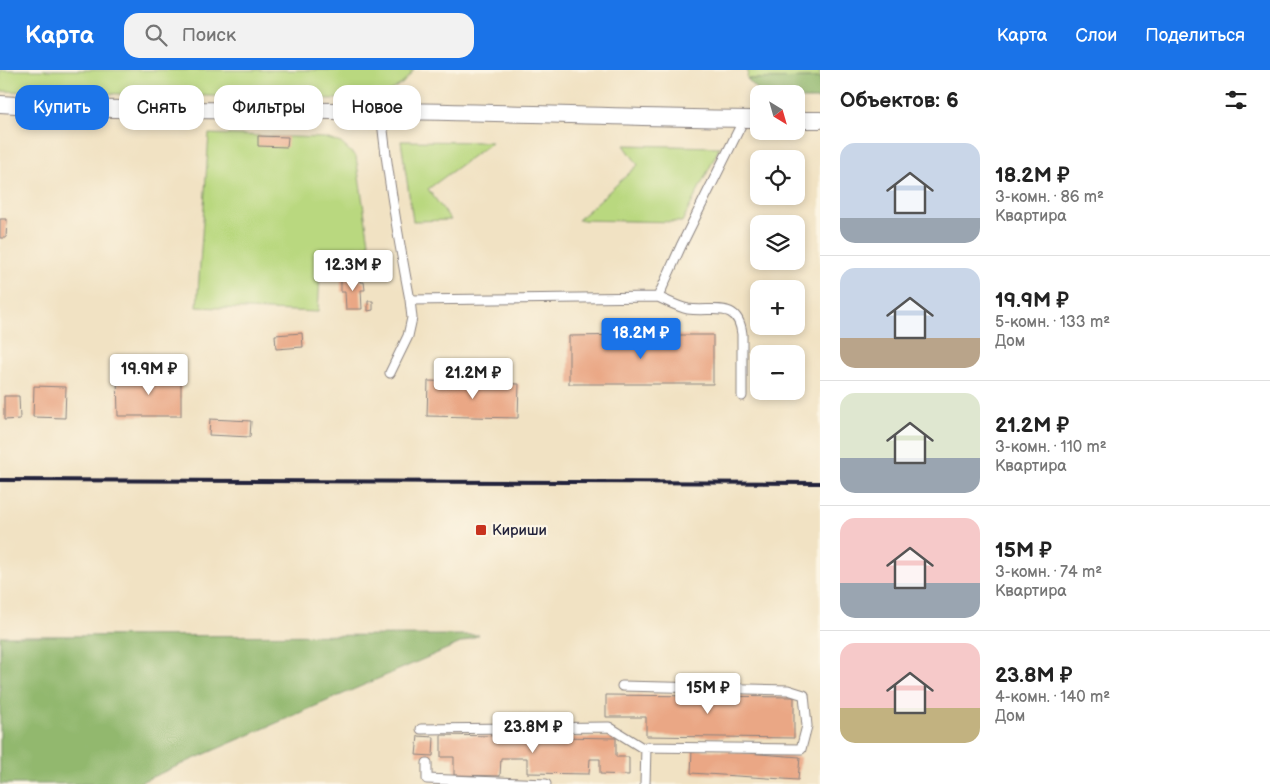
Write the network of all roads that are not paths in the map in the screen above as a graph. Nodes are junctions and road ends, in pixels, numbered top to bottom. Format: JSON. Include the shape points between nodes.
{"nodes":[{"id":1,"x":0,"y":104,"type":"edge"},
{"id":2,"x":333,"y":111,"type":"edge"},
{"id":3,"x":421,"y":112,"type":"edge"},
{"id":4,"x":750,"y":119,"type":"edge"},
{"id":5,"x":805,"y":120,"type":"edge"},
{"id":6,"x":820,"y":120,"type":"edge"},
{"id":7,"x":750,"y":121,"type":"edge"},
{"id":8,"x":383,"y":130,"type":"edge"},
{"id":9,"x":658,"y":297,"type":"junction"},
{"id":10,"x":410,"y":300,"type":"junction"},
{"id":11,"x":390,"y":373,"type":"dead end"},
{"id":12,"x":742,"y":396,"type":"dead end"},
{"id":13,"x":622,"y":686,"type":"dead end"},
{"id":14,"x":421,"y":729,"type":"dead end"},
{"id":15,"x":646,"y":747,"type":"junction"},
{"id":16,"x":427,"y":763,"type":"dead end"},
{"id":17,"x":546,"y":784,"type":"edge"},
{"id":18,"x":644,"y":784,"type":"edge"}],
"edges":[{"from":1,"to":2,"type":"street","via":[[198,111]]},
{"from":3,"to":4,"type":"street"},
{"from":5,"to":6,"type":"street"},
{"from":7,"to":9,"type":"lane","via":[[681,246]]},
{"from":8,"to":10,"type":"lane"},
{"from":9,"to":10,"type":"lane"},
{"from":9,"to":12,"type":"lane","via":[[688,309],[726,310],[738,318],[742,334]]},
{"from":10,"to":11,"type":"lane","via":[[412,318],[408,336]]},
{"from":13,"to":15,"type":"lane","via":[[788,690],[804,695],[808,726],[801,749]]},
{"from":14,"to":15,"type":"lane","via":[[609,727]]},
{"from":15,"to":18,"type":"lane"},
{"from":16,"to":17,"type":"lane","via":[[427,779]]}]}
